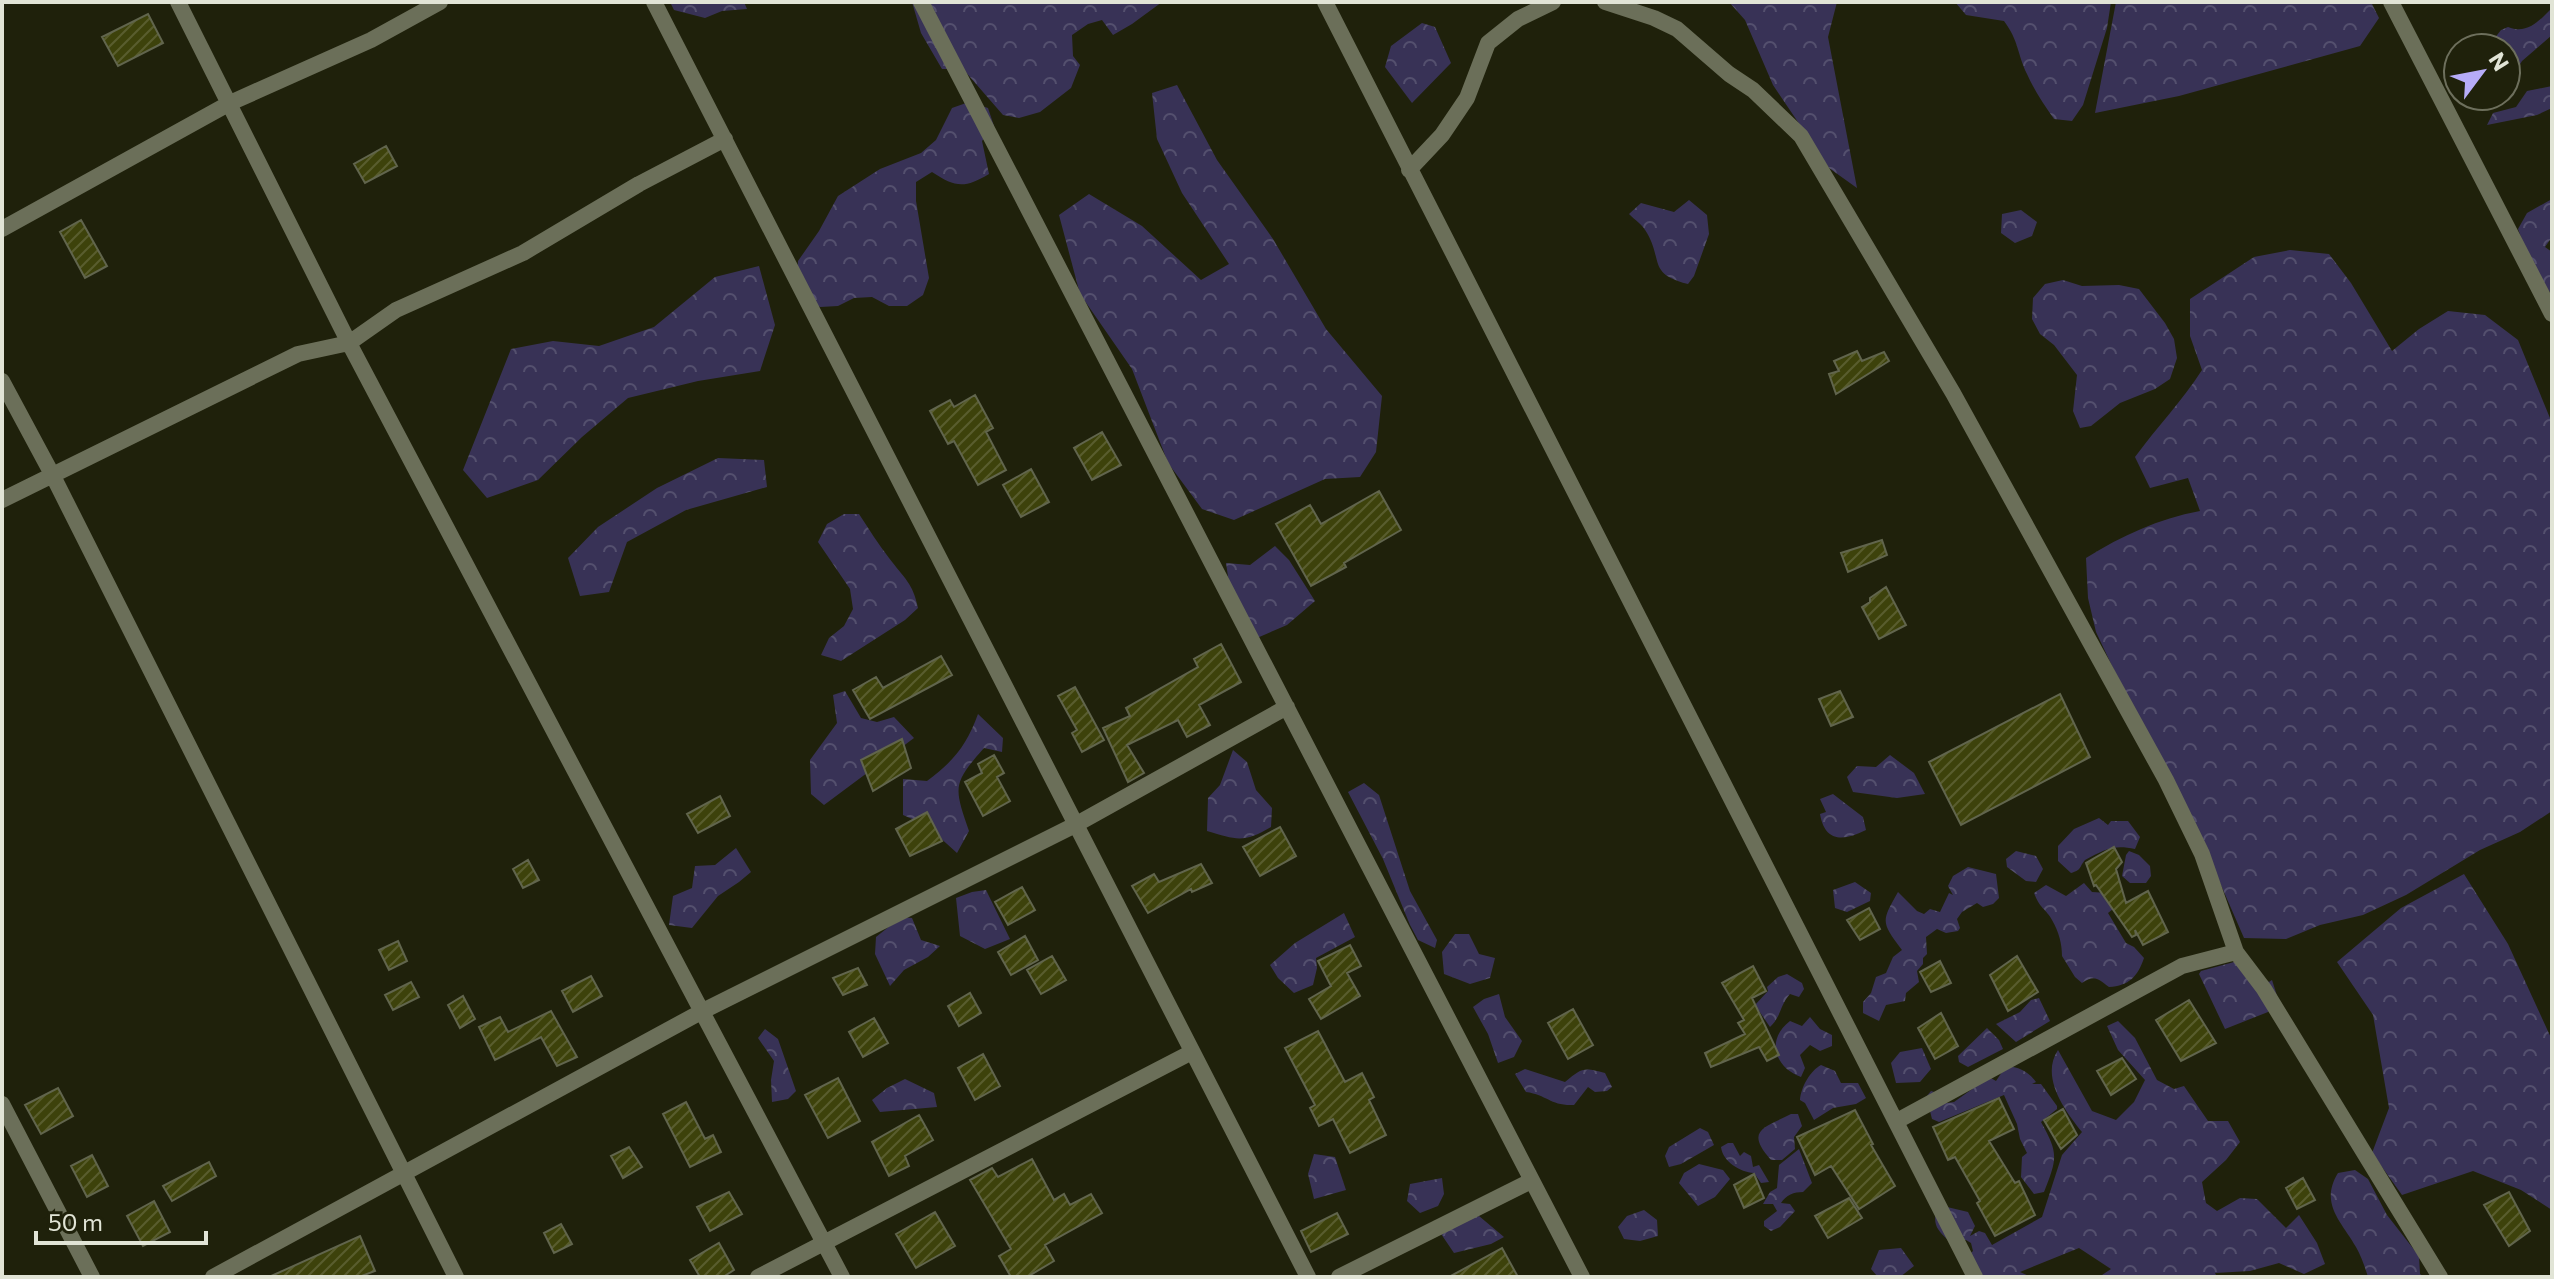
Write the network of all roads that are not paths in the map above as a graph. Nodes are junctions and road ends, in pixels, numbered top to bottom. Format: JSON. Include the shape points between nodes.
{"nodes":[{"id":1,"x":178,"y":2,"type":"edge"},
{"id":2,"x":440,"y":2,"type":"edge"},
{"id":3,"x":654,"y":2,"type":"edge"},
{"id":4,"x":921,"y":2,"type":"edge"},
{"id":5,"x":1325,"y":2,"type":"edge"},
{"id":6,"x":1553,"y":2,"type":"edge"},
{"id":7,"x":1605,"y":2,"type":"edge"},
{"id":8,"x":2391,"y":2,"type":"edge"},
{"id":9,"x":230,"y":103,"type":"junction"},
{"id":10,"x":725,"y":139,"type":"junction"},
{"id":11,"x":1409,"y":170,"type":"junction"},
{"id":12,"x":2,"y":229,"type":"edge"},
{"id":13,"x":2552,"y":314,"type":"edge"},
{"id":14,"x":349,"y":343,"type":"junction"},
{"id":15,"x":2,"y":381,"type":"edge"},
{"id":16,"x":53,"y":476,"type":"junction"},
{"id":17,"x":2,"y":500,"type":"edge"},
{"id":18,"x":1287,"y":707,"type":"junction"},
{"id":19,"x":1075,"y":825,"type":"junction"},
{"id":20,"x":2236,"y":952,"type":"junction"},
{"id":21,"x":701,"y":1012,"type":"junction"},
{"id":22,"x":1192,"y":1052,"type":"junction"},
{"id":23,"x":2,"y":1104,"type":"edge"},
{"id":24,"x":1897,"y":1121,"type":"junction"},
{"id":25,"x":406,"y":1174,"type":"junction"},
{"id":26,"x":1531,"y":1181,"type":"junction"},
{"id":27,"x":824,"y":1242,"type":"junction"},
{"id":28,"x":92,"y":1277,"type":"edge"},
{"id":29,"x":213,"y":1277,"type":"edge"},
{"id":30,"x":456,"y":1277,"type":"edge"},
{"id":31,"x":758,"y":1277,"type":"edge"},
{"id":32,"x":842,"y":1277,"type":"edge"},
{"id":33,"x":1308,"y":1277,"type":"edge"},
{"id":34,"x":1339,"y":1277,"type":"edge"},
{"id":35,"x":1582,"y":1277,"type":"edge"},
{"id":36,"x":1975,"y":1277,"type":"edge"},
{"id":37,"x":2440,"y":1277,"type":"edge"}],
"edges":[{"from":1,"to":9,"type":"street"},
{"from":2,"to":9,"type":"street","via":[[371,40]]},
{"from":3,"to":10,"type":"street"},
{"from":4,"to":18,"type":"street"},
{"from":5,"to":11,"type":"street"},
{"from":6,"to":11,"type":"street","via":[[1518,19],[1488,43],[1467,98]]},
{"from":7,"to":20,"type":"street","via":[[1677,29],[1801,136],[1953,393],[2166,780],[2202,854]]},
{"from":8,"to":13,"type":"street"},
{"from":9,"to":12,"type":"street"},
{"from":9,"to":14,"type":"street"},
{"from":10,"to":14,"type":"street","via":[[523,253],[396,310]]},
{"from":10,"to":19,"type":"street"},
{"from":11,"to":24,"type":"street"},
{"from":14,"to":16,"type":"street","via":[[298,354]]},
{"from":14,"to":21,"type":"street"},
{"from":15,"to":16,"type":"street"},
{"from":16,"to":17,"type":"street"},
{"from":16,"to":25,"type":"street"},
{"from":18,"to":19,"type":"street"},
{"from":18,"to":26,"type":"street"},
{"from":19,"to":21,"type":"street"},
{"from":19,"to":22,"type":"street"},
{"from":20,"to":24,"type":"street","via":[[2182,966]]},
{"from":20,"to":37,"type":"street","via":[[2264,989]]},
{"from":21,"to":25,"type":"street"},
{"from":21,"to":27,"type":"street"},
{"from":22,"to":27,"type":"street"},
{"from":22,"to":33,"type":"street"},
{"from":23,"to":28,"type":"street"},
{"from":24,"to":36,"type":"street"},
{"from":25,"to":29,"type":"street"},
{"from":25,"to":30,"type":"street"},
{"from":26,"to":34,"type":"street"},
{"from":26,"to":35,"type":"street"},
{"from":27,"to":31,"type":"street"},
{"from":27,"to":32,"type":"street"}]}
